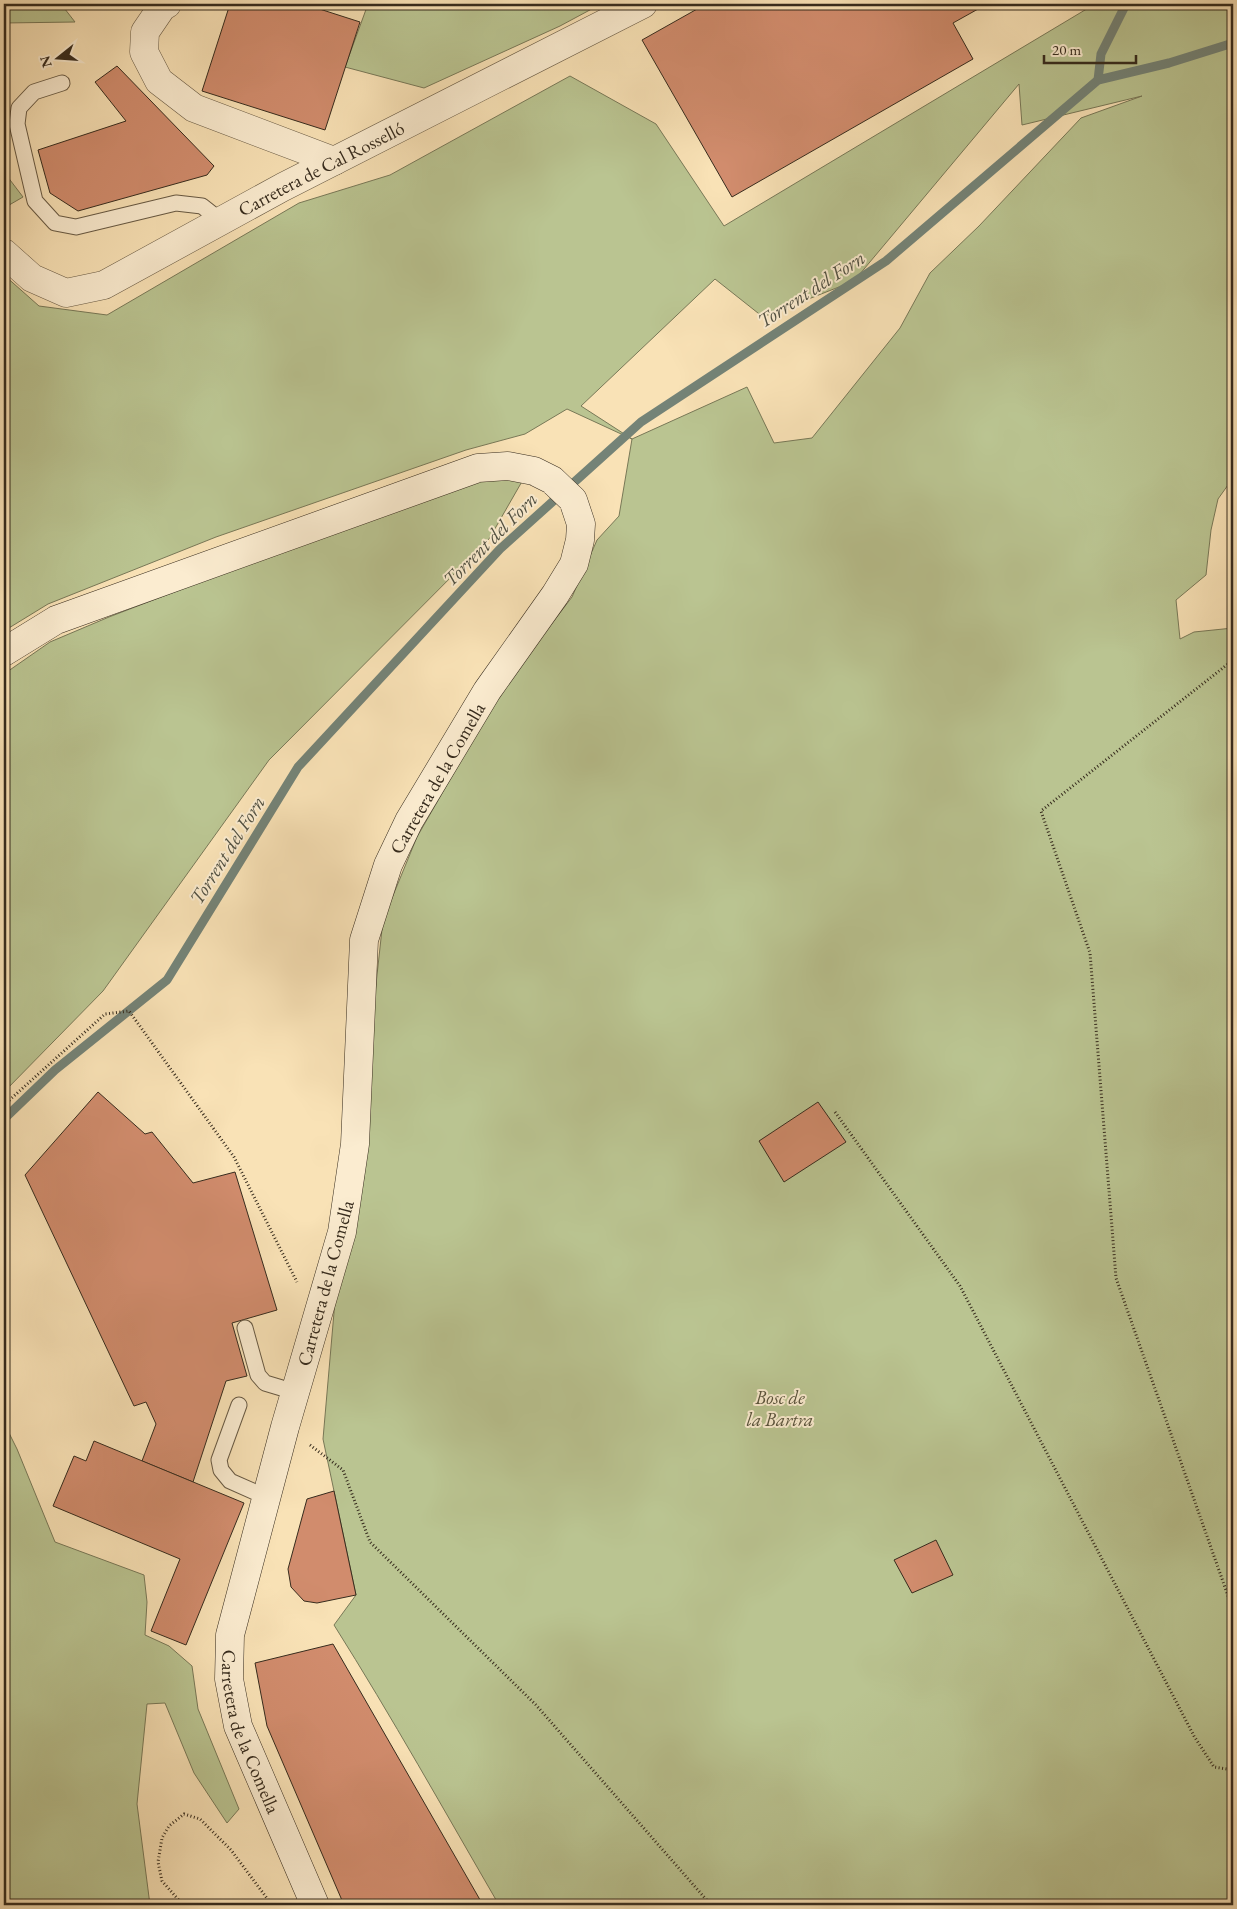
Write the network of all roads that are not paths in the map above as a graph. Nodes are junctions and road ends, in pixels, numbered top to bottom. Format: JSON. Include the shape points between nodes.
{"nodes":[{"id":1,"x":167,"y":4,"type":"edge"},
{"id":2,"x":642,"y":4,"type":"edge"},
{"id":3,"x":62,"y":83,"type":"dead end"},
{"id":4,"x":334,"y":161,"type":"junction"},
{"id":5,"x":221,"y":221,"type":"junction"},
{"id":6,"x":4,"y":253,"type":"edge"},
{"id":7,"x":4,"y":652,"type":"edge"},
{"id":8,"x":245,"y":1328,"type":"dead end"},
{"id":9,"x":296,"y":1392,"type":"junction"},
{"id":10,"x":239,"y":1405,"type":"dead end"},
{"id":11,"x":266,"y":1497,"type":"junction"},
{"id":12,"x":315,"y":1905,"type":"edge"}],
"edges":[{"from":1,"to":4,"type":"main road","via":[[144,32],[144,52],[159,81],[194,108]]},
{"from":2,"to":4,"type":"main road","name":"Carretera de Cal Rosselló"},
{"from":3,"to":5,"type":"lane","via":[[34,92],[19,108],[17,124],[35,201],[55,223],[76,227],[176,203],[202,206]]},
{"from":4,"to":5,"type":"main road","name":"Carretera de Cal Rosselló"},
{"from":5,"to":6,"type":"main road","name":"Carretera de Cal Rosselló","via":[[104,285],[66,293],[32,278]]},
{"from":7,"to":9,"type":"main road","name":"Carretera de la Comella","via":[[56,620],[478,468],[508,466],[534,471],[569,495],[581,524],[574,564],[487,691],[409,821],[388,864],[364,940],[355,1144],[348,1199],[342,1232]]},
{"from":8,"to":9,"type":"lane","via":[[258,1375],[264,1383]]},
{"from":9,"to":11,"type":"main road","name":"Carretera de la Comella"},
{"from":10,"to":11,"type":"lane","via":[[219,1460],[221,1470],[230,1481]]},
{"from":11,"to":12,"type":"main road","name":"Carretera de la Comella","via":[[230,1635],[229,1679],[238,1726]]}]}
